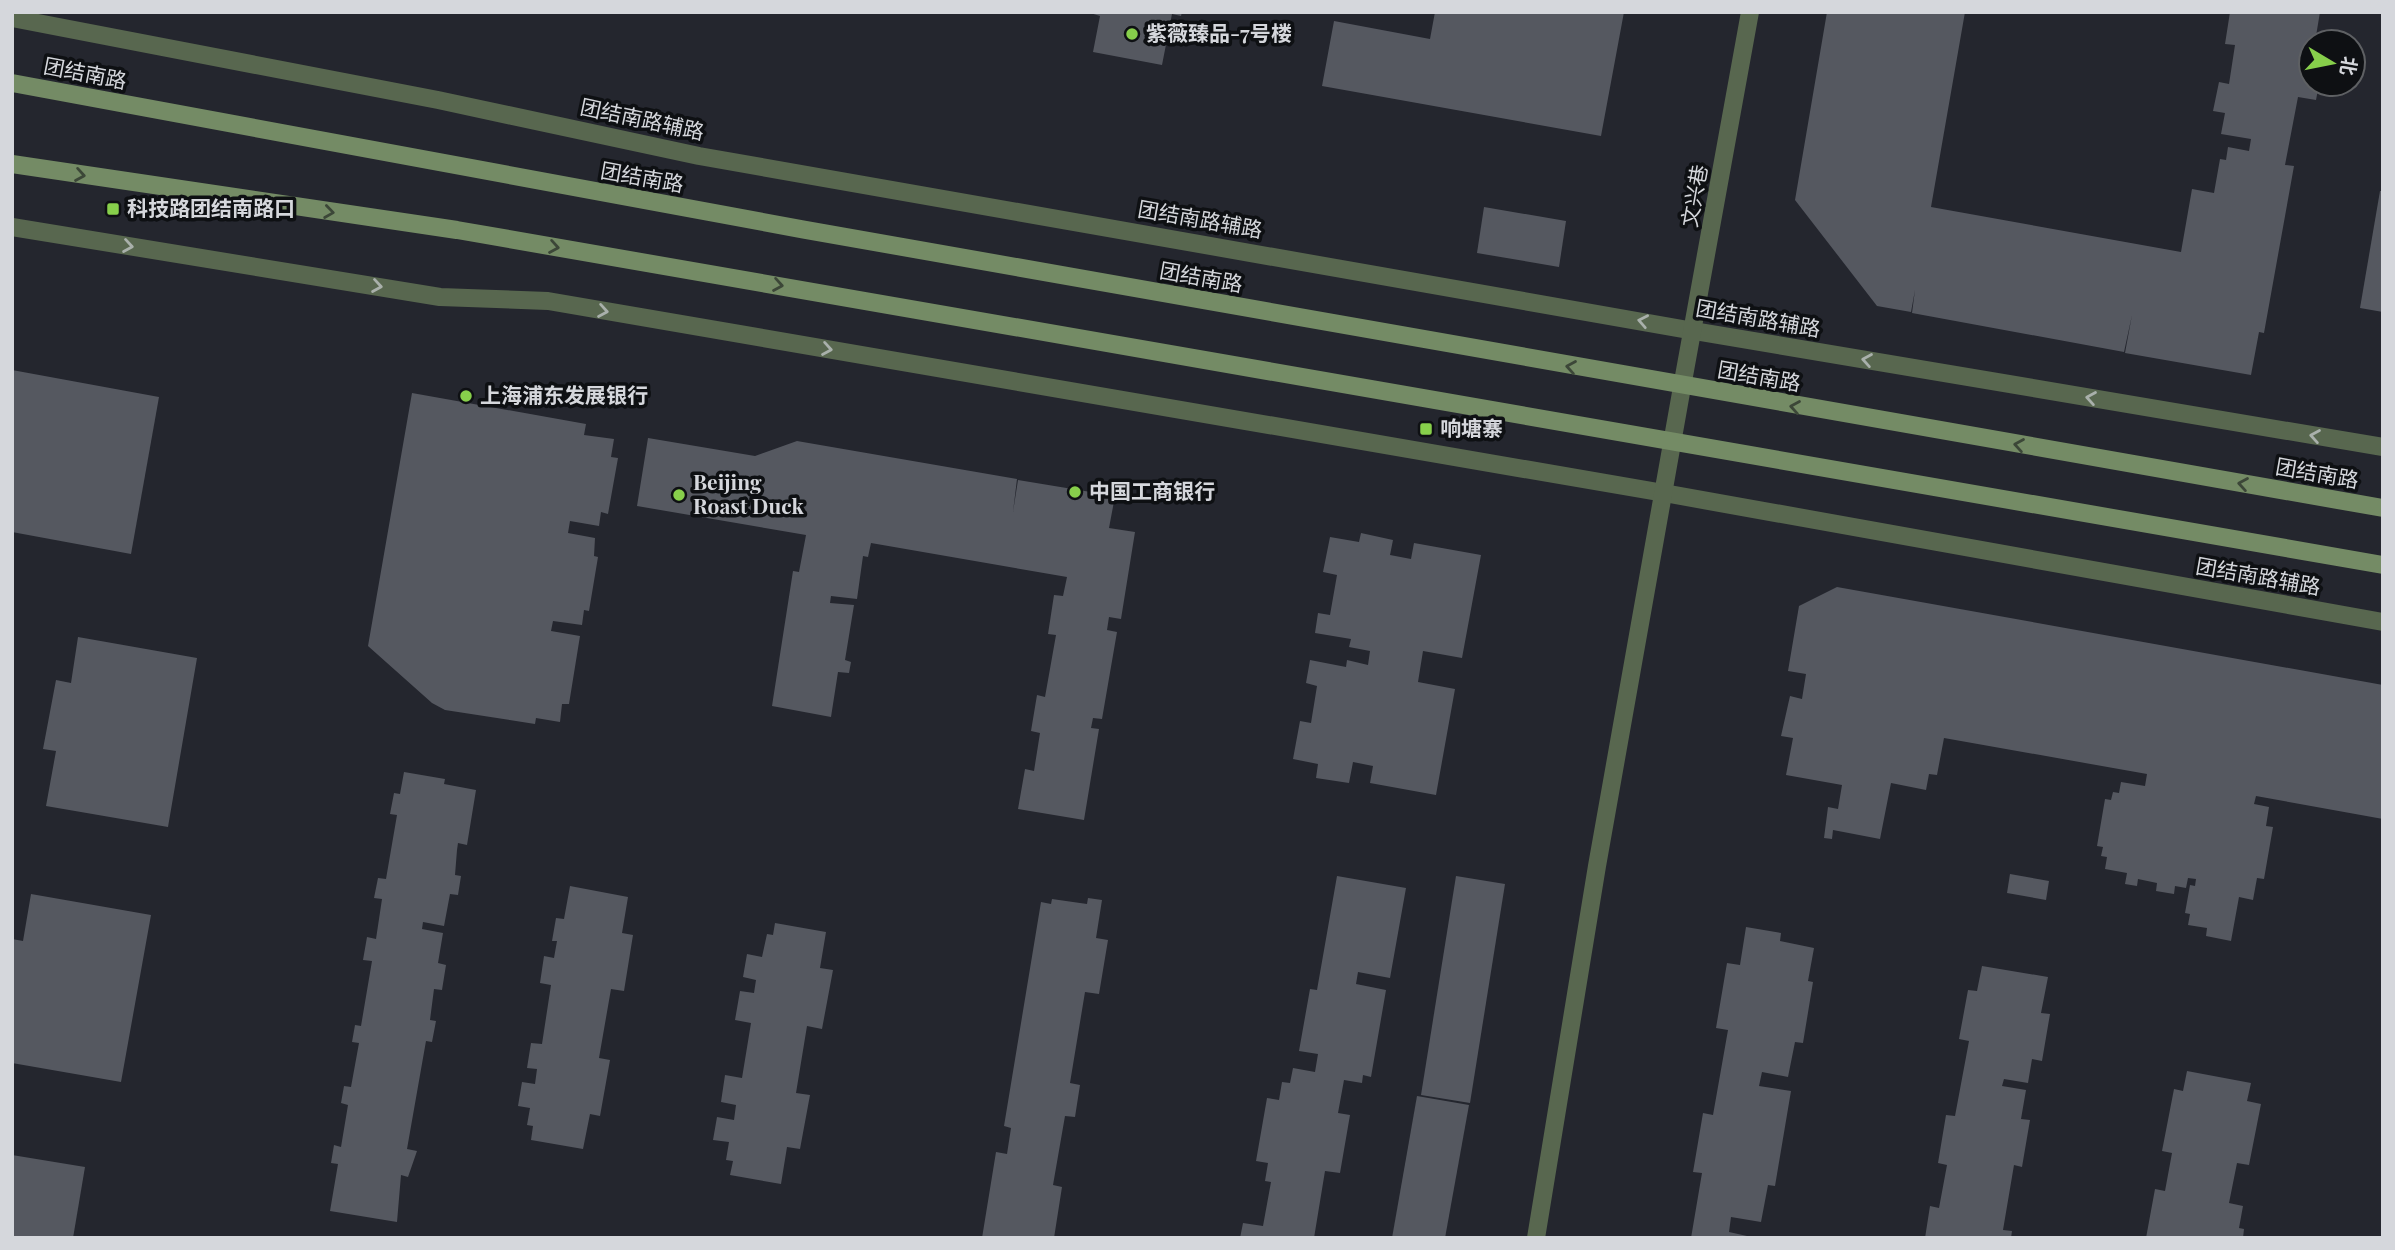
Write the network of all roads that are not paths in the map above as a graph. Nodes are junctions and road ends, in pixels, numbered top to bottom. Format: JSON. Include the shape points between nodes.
{"nodes":[{"id":1,"x":1750,"y":12,"type":"edge"},
{"id":2,"x":12,"y":18,"type":"edge"},
{"id":3,"x":12,"y":83,"type":"edge"},
{"id":4,"x":12,"y":164,"type":"edge"},
{"id":5,"x":12,"y":227,"type":"edge"},
{"id":6,"x":1694,"y":331,"type":"junction"},
{"id":7,"x":1682,"y":387,"type":"junction"},
{"id":8,"x":1672,"y":440,"type":"junction"},
{"id":9,"x":2383,"y":447,"type":"edge"},
{"id":10,"x":1664,"y":494,"type":"junction"},
{"id":11,"x":2383,"y":508,"type":"edge"},
{"id":12,"x":2383,"y":565,"type":"edge"},
{"id":13,"x":2383,"y":622,"type":"edge"},
{"id":14,"x":1536,"y":1238,"type":"edge"}],
"edges":[{"from":1,"to":6,"type":"street","name":"文兴巷"},
{"from":6,"to":2,"type":"street","name":"团结南路辅路","one_way":true,"via":[[699,156],[438,100]]},
{"from":7,"to":3,"type":"main road","name":"团结南路","one_way":true,"via":[[576,190]]},
{"from":4,"to":8,"type":"main road","one_way":true,"via":[[457,230]]},
{"from":5,"to":10,"type":"street","name":"团结南路辅路","one_way":true,"via":[[440,297],[548,301]]},
{"from":6,"to":7,"type":"street","name":"文兴巷"},
{"from":9,"to":6,"type":"street","name":"团结南路辅路","one_way":true},
{"from":7,"to":8,"type":"street","name":"文兴巷"},
{"from":11,"to":7,"type":"main road","name":"团结南路","one_way":true},
{"from":8,"to":10,"type":"street","name":"文兴巷"},
{"from":8,"to":12,"type":"main road"},
{"from":10,"to":13,"type":"street","name":"团结南路辅路"},
{"from":10,"to":14,"type":"street","name":"文兴巷"}]}
